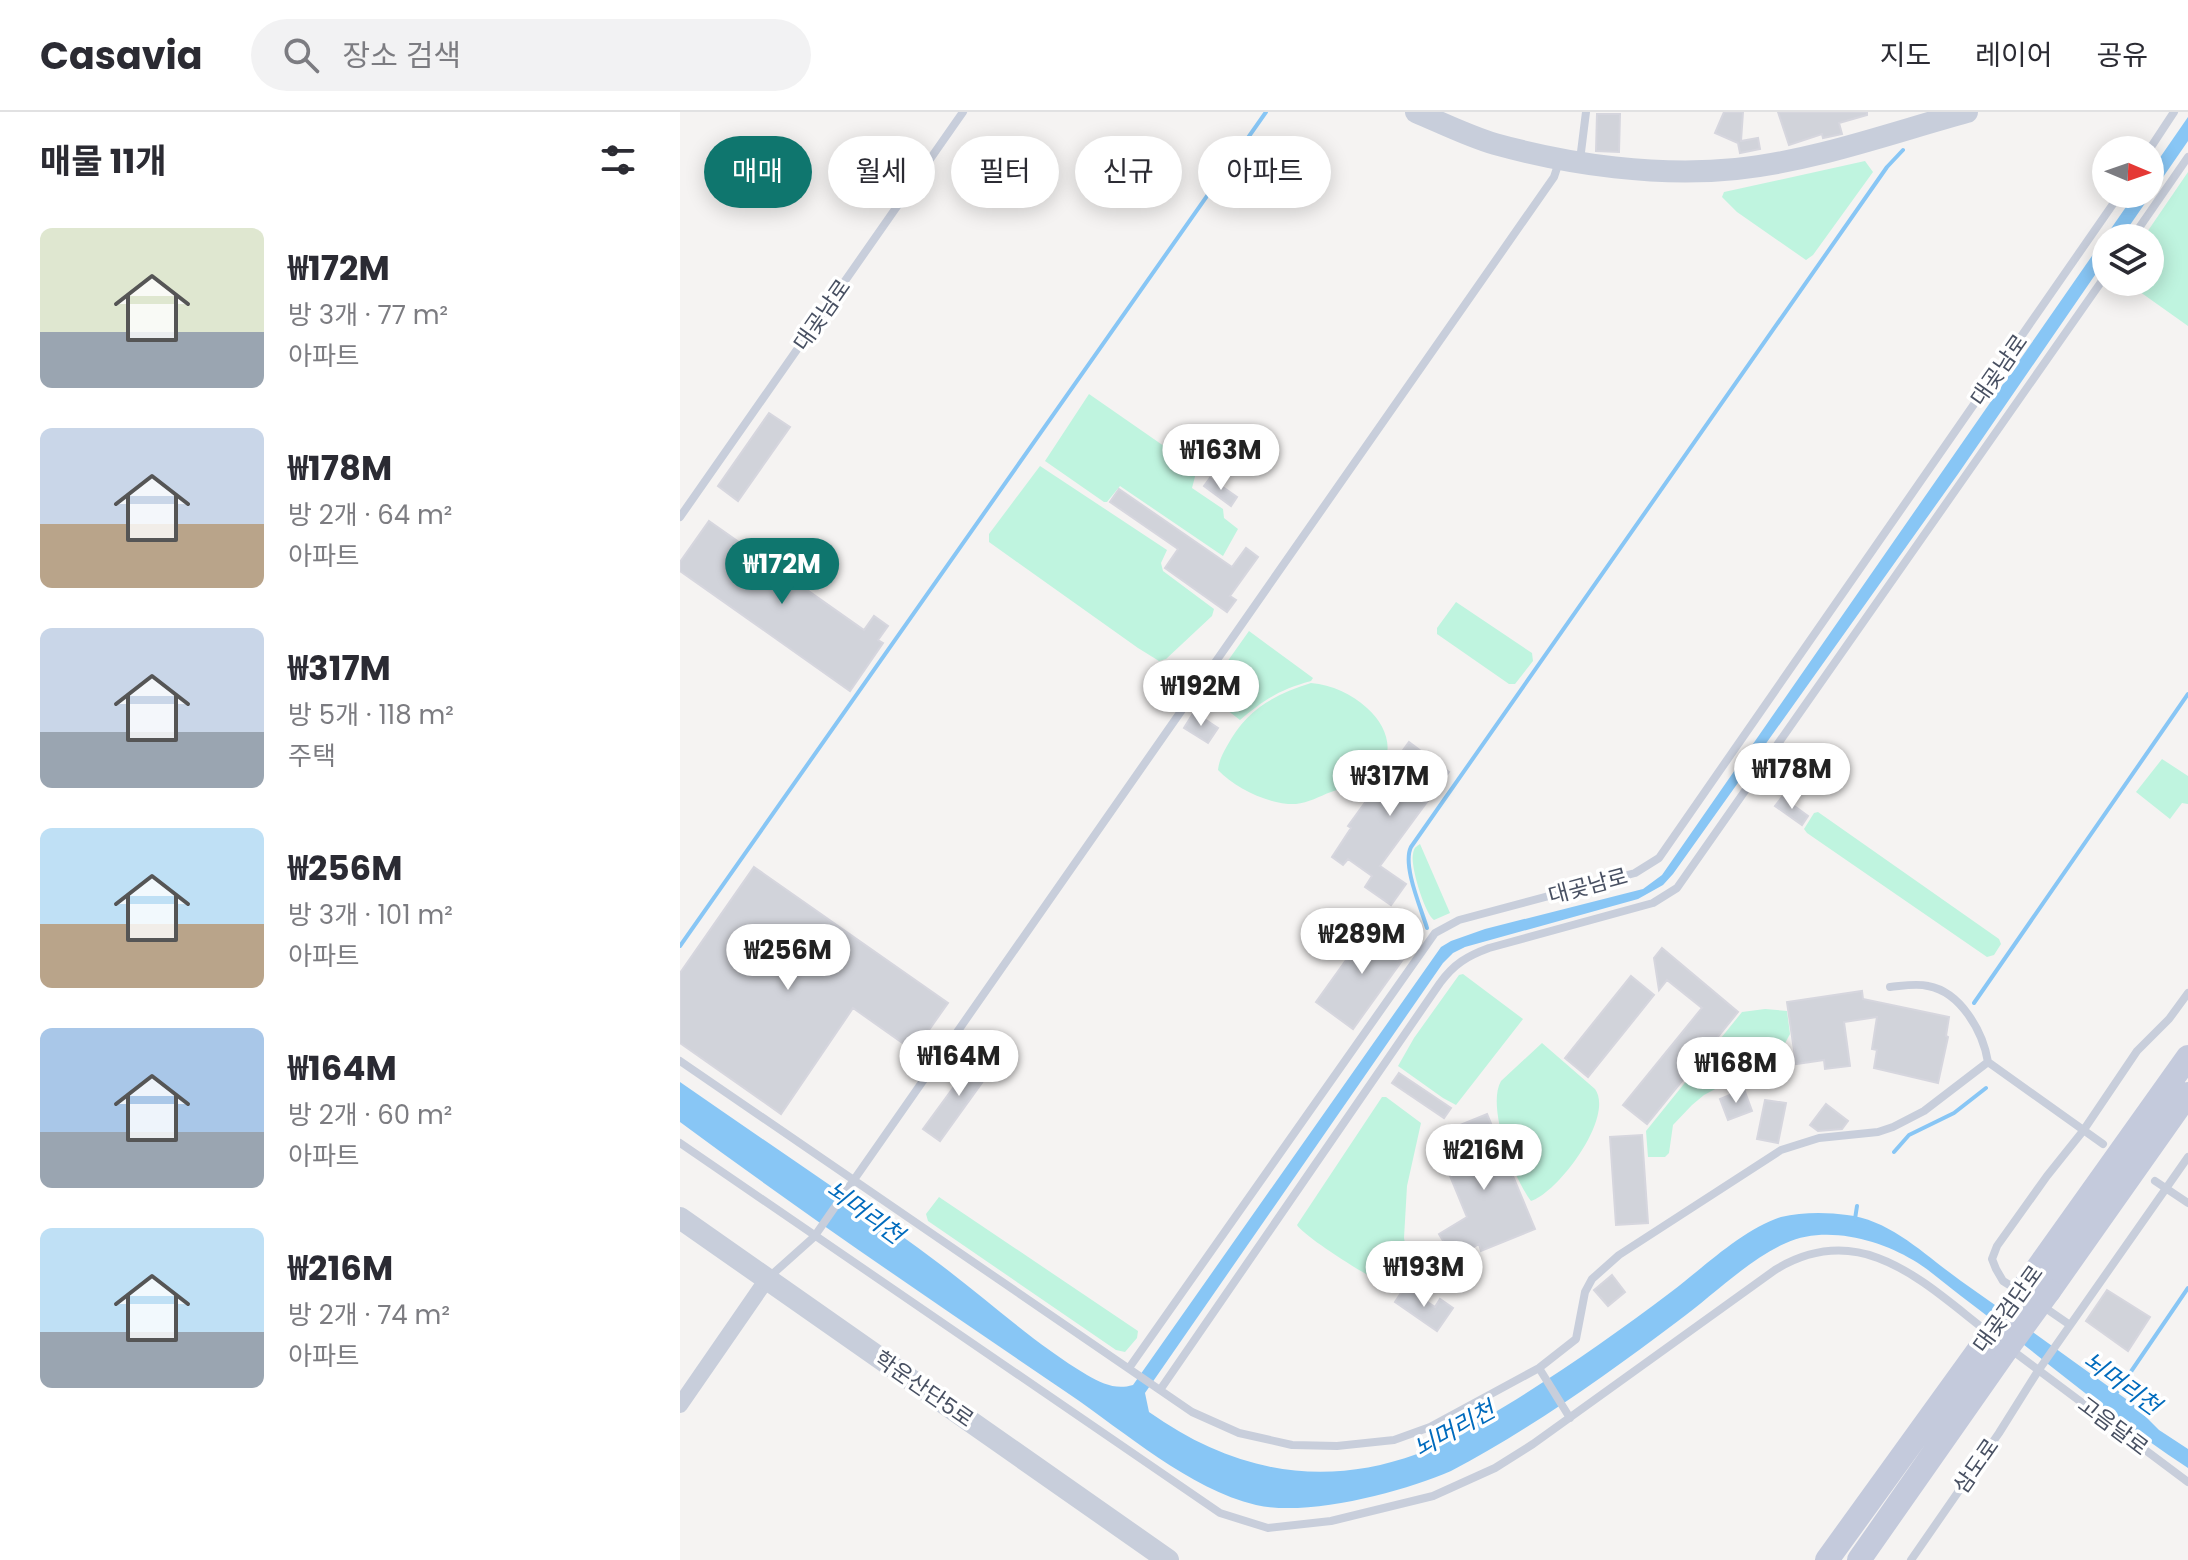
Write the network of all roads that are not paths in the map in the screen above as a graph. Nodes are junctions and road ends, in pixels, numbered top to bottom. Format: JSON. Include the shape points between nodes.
{"nodes":[{"id":1,"x":963,"y":112,"type":"edge"},
{"id":2,"x":1416,"y":112,"type":"edge"},
{"id":3,"x":1586,"y":112,"type":"edge"},
{"id":4,"x":1967,"y":112,"type":"edge"},
{"id":5,"x":2174,"y":112,"type":"edge"},
{"id":6,"x":2158,"y":136,"type":"edge"},
{"id":7,"x":2188,"y":157,"type":"edge"},
{"id":8,"x":1570,"y":160,"type":"junction"},
{"id":9,"x":2110,"y":208,"type":"edge"},
{"id":10,"x":2142,"y":224,"type":"edge"},
{"id":11,"x":2092,"y":295,"type":"edge"},
{"id":12,"x":680,"y":517,"type":"edge"},
{"id":13,"x":1890,"y":987,"type":"dead end"},
{"id":14,"x":2188,"y":993,"type":"edge"},
{"id":15,"x":2188,"y":1057,"type":"edge"},
{"id":16,"x":680,"y":1061,"type":"edge"},
{"id":17,"x":1988,"y":1062,"type":"junction"},
{"id":18,"x":2188,"y":1094,"type":"edge"},
{"id":19,"x":2083,"y":1131,"type":"junction"},
{"id":20,"x":680,"y":1143,"type":"edge"},
{"id":21,"x":2103,"y":1144,"type":"dead end"},
{"id":22,"x":2188,"y":1157,"type":"edge"},
{"id":23,"x":853,"y":1181,"type":"junction"},
{"id":24,"x":2155,"y":1181,"type":"dead end"},
{"id":25,"x":2166,"y":1189,"type":"junction"},
{"id":26,"x":2188,"y":1203,"type":"edge"},
{"id":27,"x":680,"y":1218,"type":"edge"},
{"id":28,"x":814,"y":1237,"type":"junction"},
{"id":29,"x":767,"y":1279,"type":"junction"},
{"id":30,"x":2040,"y":1284,"type":"junction"},
{"id":31,"x":2068,"y":1328,"type":"junction"},
{"id":32,"x":1997,"y":1344,"type":"junction"},
{"id":33,"x":1129,"y":1368,"type":"junction"},
{"id":34,"x":1539,"y":1368,"type":"junction"},
{"id":35,"x":2040,"y":1368,"type":"junction"},
{"id":36,"x":1160,"y":1390,"type":"junction"},
{"id":37,"x":680,"y":1405,"type":"edge"},
{"id":38,"x":1570,"y":1418,"type":"junction"},
{"id":39,"x":2188,"y":1482,"type":"edge"},
{"id":40,"x":1168,"y":1560,"type":"edge"},
{"id":41,"x":1827,"y":1560,"type":"edge"},
{"id":42,"x":1859,"y":1560,"type":"edge"},
{"id":43,"x":1911,"y":1560,"type":"edge"}],
"edges":[{"from":1,"to":12,"type":"lane","name":"대곶남로"},
{"from":2,"to":8,"type":"street","via":[[1493,143]]},
{"from":3,"to":8,"type":"lane"},
{"from":4,"to":8,"type":"street","via":[[1736,169],[1678,171]]},
{"from":5,"to":6,"type":"lane"},
{"from":7,"to":10,"type":"lane"},
{"from":8,"to":23,"type":"lane"},
{"from":9,"to":33,"type":"lane","name":"대곶남로","via":[[1659,858],[1635,873],[1459,920],[1435,933]]},
{"from":11,"to":36,"type":"lane","name":"대곶남로","via":[[1677,888],[1653,903],[1489,948],[1456,964]]},
{"from":13,"to":17,"type":"lane","via":[[1923,985],[1945,993],[1978,1030]]},
{"from":14,"to":19,"type":"lane","via":[[2137,1051]]},
{"from":15,"to":30,"type":"main road","name":"대곶검단로"},
{"from":16,"to":23,"type":"lane"},
{"from":17,"to":19,"type":"lane"},
{"from":17,"to":34,"type":"lane","via":[[1924,1111],[1893,1127],[1819,1138],[1781,1150],[1619,1255],[1585,1292],[1576,1339]]},
{"from":18,"to":30,"type":"main road","name":"대곶검단로"},
{"from":19,"to":21,"type":"lane"},
{"from":19,"to":31,"type":"lane","via":[[1992,1259],[2003,1281]]},
{"from":20,"to":28,"type":"lane","name":"고음달로"},
{"from":22,"to":25,"type":"lane","name":"삼도로"},
{"from":23,"to":28,"type":"lane"},
{"from":23,"to":33,"type":"lane"},
{"from":24,"to":25,"type":"lane"},
{"from":25,"to":26,"type":"lane"},
{"from":25,"to":31,"type":"lane","name":"삼도로"},
{"from":27,"to":29,"type":"street","name":"학운산단5로"},
{"from":28,"to":29,"type":"lane"},
{"from":28,"to":38,"type":"lane","name":"고음달로","via":[[1220,1513],[1268,1528],[1331,1521],[1433,1496],[1495,1468]]},
{"from":29,"to":37,"type":"street"},
{"from":29,"to":40,"type":"street","name":"학운산단5로"},
{"from":30,"to":32,"type":"main road","name":"대곶검단로","bridge":true},
{"from":31,"to":35,"type":"lane","name":"삼도로"},
{"from":32,"to":41,"type":"main road","name":"대곶검단로"},
{"from":32,"to":42,"type":"main road","name":"대곶검단로"},
{"from":33,"to":36,"type":"lane"},
{"from":34,"to":36,"type":"lane","via":[[1410,1436],[1337,1446],[1292,1445],[1239,1433],[1208,1421]]},
{"from":34,"to":38,"type":"lane"},
{"from":35,"to":38,"type":"lane","name":"고음달로","via":[[1900,1266],[1856,1252],[1817,1252],[1775,1270]]},
{"from":35,"to":39,"type":"lane","name":"고음달로"},
{"from":35,"to":43,"type":"lane","name":"삼도로"}]}
